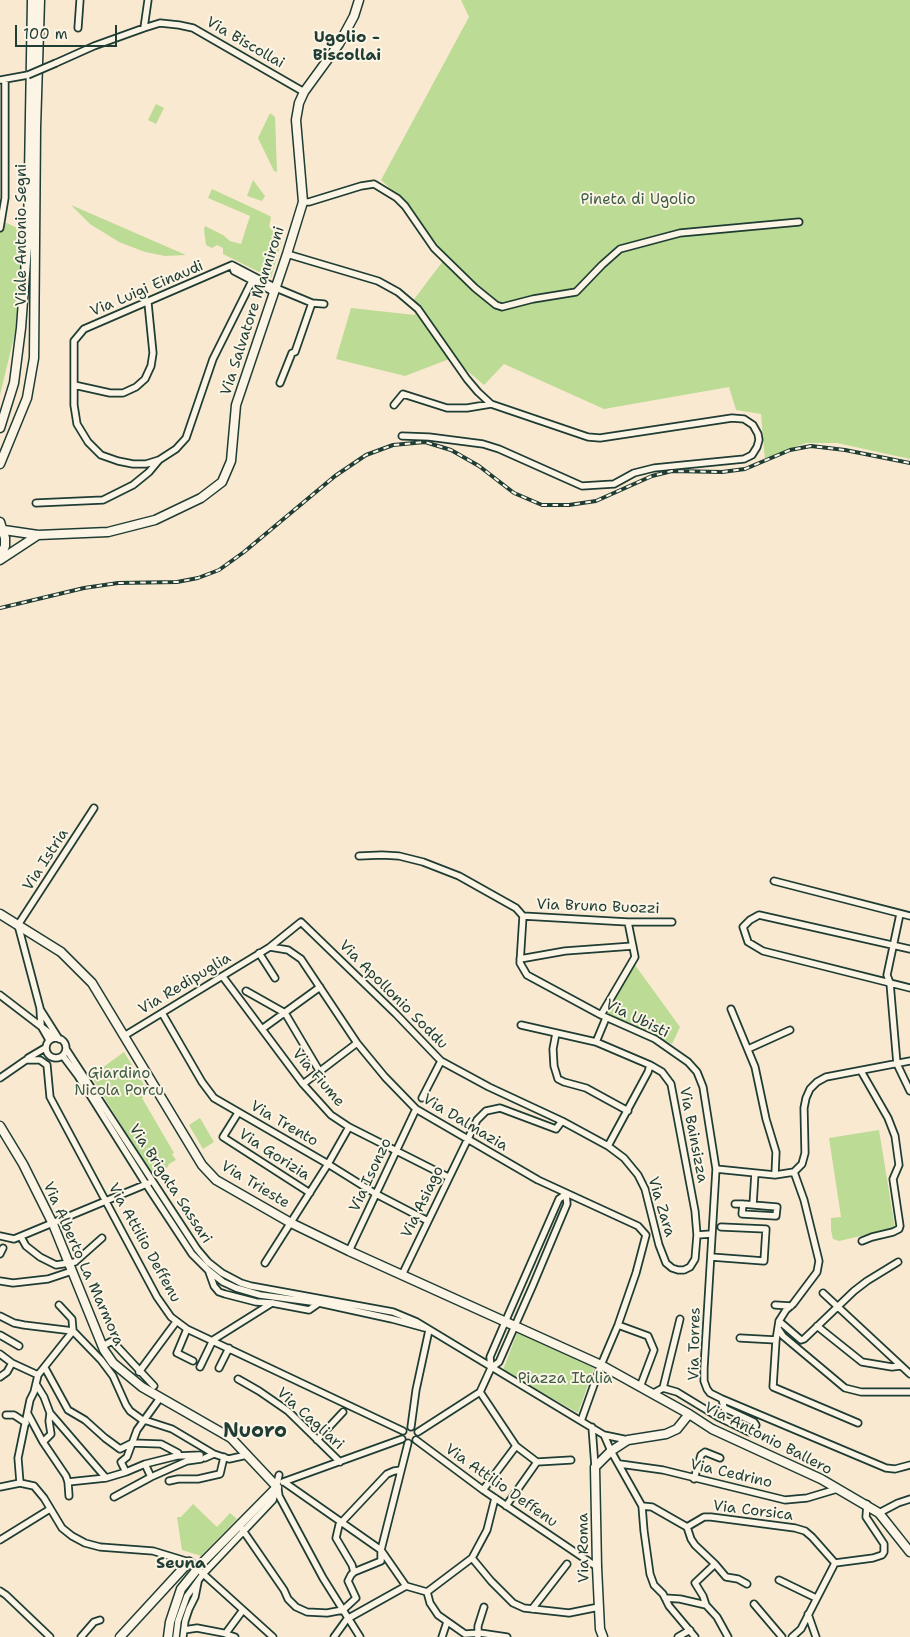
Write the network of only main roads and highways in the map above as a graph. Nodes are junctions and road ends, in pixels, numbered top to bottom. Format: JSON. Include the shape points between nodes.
{"nodes":[{"id":1,"x":32,"y":0,"type":"edge"},
{"id":2,"x":40,"y":0,"type":"edge"},
{"id":3,"x":359,"y":0,"type":"edge"},
{"id":4,"x":0,"y":428,"type":"edge"},
{"id":5,"x":0,"y":464,"type":"edge"},
{"id":6,"x":0,"y":522,"type":"edge"},
{"id":7,"x":4,"y":530,"type":"junction"},
{"id":8,"x":38,"y":535,"type":"junction"},
{"id":9,"x":0,"y":558,"type":"edge"},
{"id":10,"x":0,"y":914,"type":"edge"},
{"id":11,"x":0,"y":1126,"type":"edge"},
{"id":12,"x":601,"y":1365,"type":"joint"},
{"id":13,"x":689,"y":1414,"type":"junction"},
{"id":14,"x":910,"y":1552,"type":"edge"},
{"id":15,"x":200,"y":1571,"type":"junction"},
{"id":16,"x":170,"y":1583,"type":"junction"},
{"id":17,"x":182,"y":1589,"type":"junction"},
{"id":18,"x":120,"y":1637,"type":"edge"},
{"id":19,"x":168,"y":1637,"type":"edge"},
{"id":20,"x":603,"y":1637,"type":"edge"}],
"edges":[{"from":1,"to":4,"type":"main road","name":"Viale Antonio Segni","via":[[28,233],[21,328],[14,383]]},
{"from":2,"to":5,"type":"main road","name":"Viale Antonio Segni","via":[[34,358],[26,398]]},
{"from":3,"to":8,"type":"main road","name":"Via Salvatore Mannironi","via":[[339,44],[299,103],[296,120],[302,202],[236,405],[231,462],[222,482],[201,498],[155,520],[108,532]]},
{"from":6,"to":7,"type":"main road"},
{"from":7,"to":8,"type":"main road","name":"Via Salvatore Mannironi"},
{"from":7,"to":9,"type":"main road"},
{"from":8,"to":9,"type":"main road"},
{"from":10,"to":12,"type":"main road","name":"Via Trieste","via":[[61,952],[92,982],[202,1165],[216,1180],[291,1223],[349,1251]]},
{"from":11,"to":15,"type":"main road","name":"Via Alberto La Marmora","via":[[53,1224],[103,1346],[118,1369],[160,1398],[231,1438],[281,1484]]},
{"from":12,"to":13,"type":"main road","name":"Via Antonio Ballero"},
{"from":13,"to":14,"type":"main road","name":"Via Antonio Ballero","via":[[712,1429],[867,1504],[879,1513]]},
{"from":13,"to":20,"type":"main road","name":"Via Roma","via":[[677,1429],[628,1440],[595,1463],[600,1629]]},
{"from":15,"to":16,"type":"main road","via":[[189,1562]]},
{"from":15,"to":17,"type":"main road"},
{"from":16,"to":17,"type":"main road"},
{"from":16,"to":18,"type":"main road"},
{"from":17,"to":19,"type":"main road"}]}
